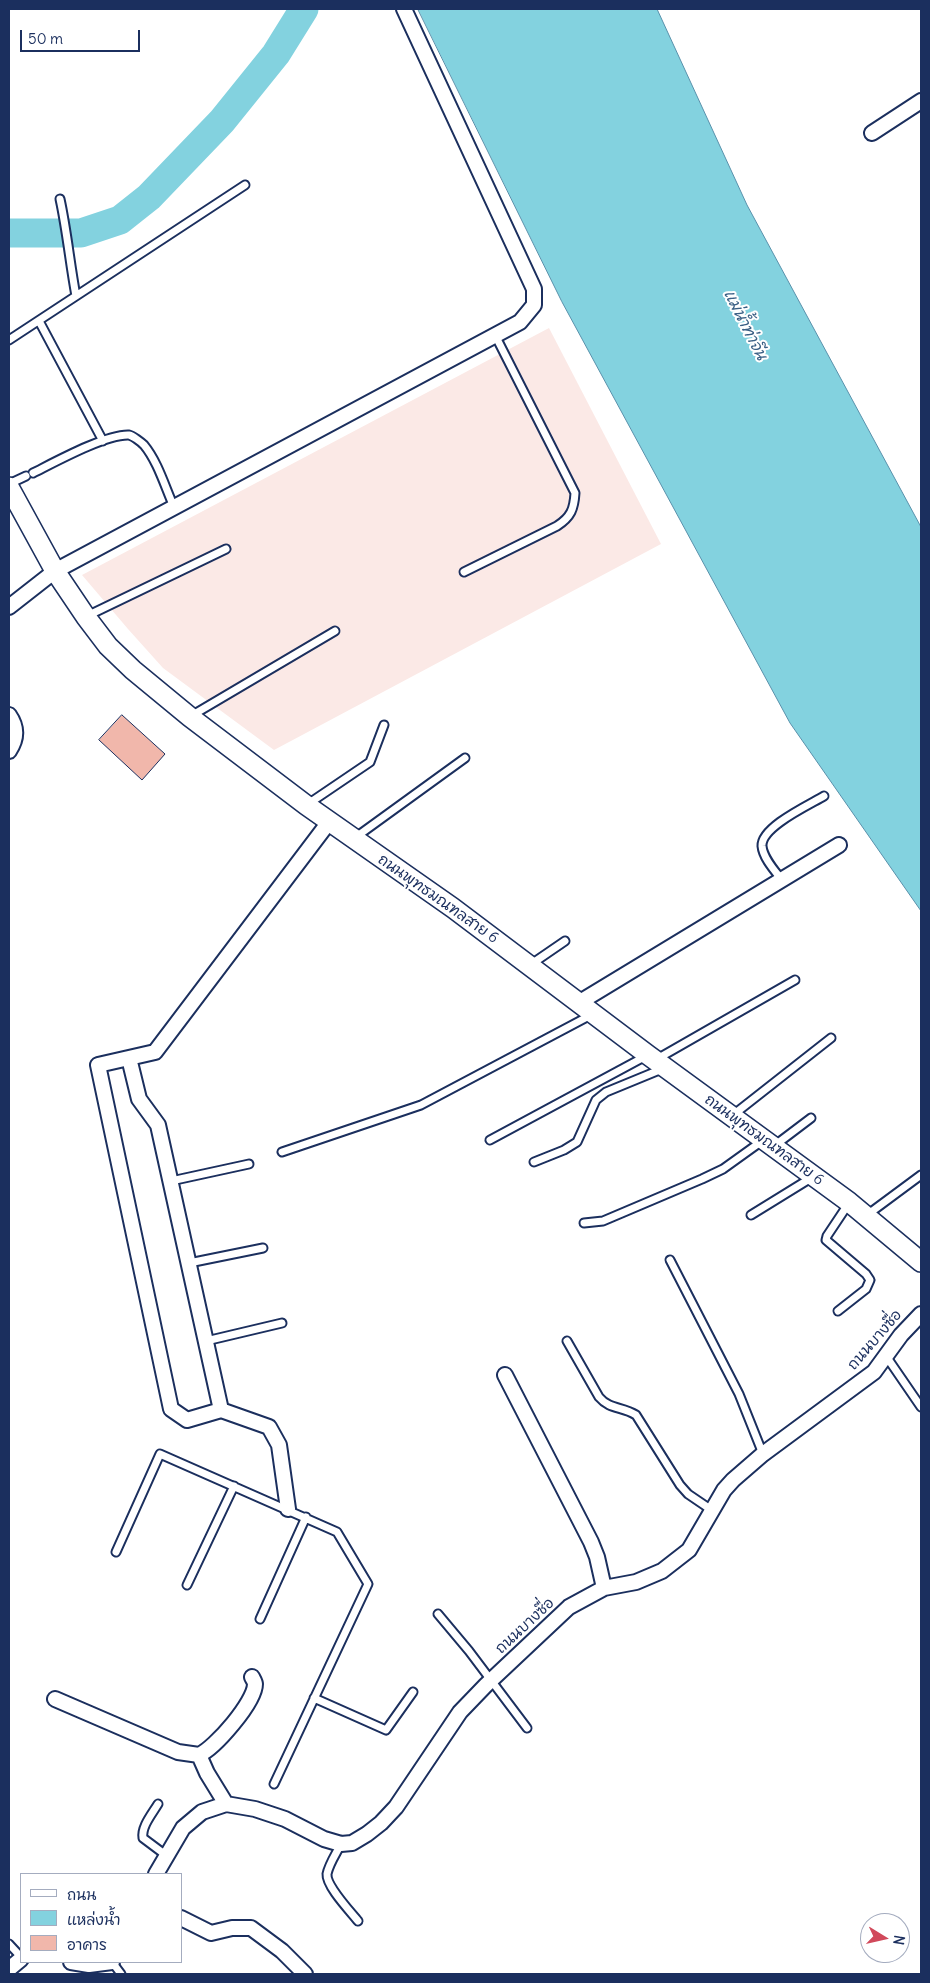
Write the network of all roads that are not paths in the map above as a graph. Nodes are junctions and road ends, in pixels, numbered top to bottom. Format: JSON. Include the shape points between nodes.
{"nodes":[{"id":1,"x":404,"y":9,"type":"edge"},
{"id":2,"x":921,"y":101,"type":"edge"},
{"id":3,"x":872,"y":133,"type":"dead end"},
{"id":4,"x":245,"y":185,"type":"dead end"},
{"id":5,"x":60,"y":199,"type":"dead end"},
{"id":6,"x":76,"y":296,"type":"junction"},
{"id":7,"x":39,"y":321,"type":"junction"},
{"id":8,"x":495,"y":335,"type":"junction"},
{"id":9,"x":9,"y":340,"type":"edge"},
{"id":10,"x":103,"y":441,"type":"junction"},
{"id":11,"x":33,"y":473,"type":"dead end"},
{"id":12,"x":26,"y":476,"type":"dead end"},
{"id":13,"x":9,"y":486,"type":"edge"},
{"id":14,"x":174,"y":507,"type":"junction"},
{"id":15,"x":226,"y":549,"type":"dead end"},
{"id":16,"x":56,"y":571,"type":"junction"},
{"id":17,"x":464,"y":572,"type":"dead end"},
{"id":18,"x":9,"y":607,"type":"edge"},
{"id":19,"x":86,"y":617,"type":"junction"},
{"id":20,"x":335,"y":632,"type":"dead end"},
{"id":21,"x":9,"y":715,"type":"edge"},
{"id":22,"x":190,"y":717,"type":"junction"},
{"id":23,"x":384,"y":725,"type":"dead end"},
{"id":24,"x":9,"y":751,"type":"edge"},
{"id":25,"x":465,"y":758,"type":"dead end"},
{"id":26,"x":824,"y":796,"type":"dead end"},
{"id":27,"x":306,"y":805,"type":"junction"},
{"id":28,"x":330,"y":822,"type":"junction"},
{"id":29,"x":353,"y":839,"type":"junction"},
{"id":30,"x":839,"y":845,"type":"dead end"},
{"id":31,"x":782,"y":880,"type":"junction"},
{"id":32,"x":565,"y":941,"type":"dead end"},
{"id":33,"x":530,"y":965,"type":"junction"},
{"id":34,"x":795,"y":980,"type":"dead end"},
{"id":35,"x":587,"y":1008,"type":"junction"},
{"id":36,"x":831,"y":1038,"type":"dead end"},
{"id":37,"x":129,"y":1058,"type":"junction"},
{"id":38,"x":656,"y":1061,"type":"junction"},
{"id":39,"x":733,"y":1116,"type":"junction"},
{"id":40,"x":811,"y":1118,"type":"dead end"},
{"id":41,"x":490,"y":1140,"type":"dead end"},
{"id":42,"x":769,"y":1143,"type":"junction"},
{"id":43,"x":282,"y":1152,"type":"dead end"},
{"id":44,"x":534,"y":1162,"type":"dead end"},
{"id":45,"x":249,"y":1164,"type":"dead end"},
{"id":46,"x":921,"y":1175,"type":"edge"},
{"id":47,"x":814,"y":1176,"type":"junction"},
{"id":48,"x":171,"y":1181,"type":"junction"},
{"id":49,"x":849,"y":1202,"type":"junction"},
{"id":50,"x":751,"y":1215,"type":"dead end"},
{"id":51,"x":866,"y":1216,"type":"junction"},
{"id":52,"x":584,"y":1223,"type":"dead end"},
{"id":53,"x":263,"y":1248,"type":"dead end"},
{"id":54,"x":670,"y":1260,"type":"dead end"},
{"id":55,"x":921,"y":1262,"type":"edge"},
{"id":56,"x":189,"y":1263,"type":"junction"},
{"id":57,"x":838,"y":1310,"type":"dead end"},
{"id":58,"x":921,"y":1314,"type":"edge"},
{"id":59,"x":282,"y":1323,"type":"dead end"},
{"id":60,"x":206,"y":1340,"type":"junction"},
{"id":61,"x":567,"y":1342,"type":"dead end"},
{"id":62,"x":886,"y":1356,"type":"junction"},
{"id":63,"x":504,"y":1375,"type":"dead end"},
{"id":64,"x":921,"y":1407,"type":"edge"},
{"id":65,"x":222,"y":1410,"type":"junction"},
{"id":66,"x":763,"y":1454,"type":"junction"},
{"id":67,"x":234,"y":1486,"type":"junction"},
{"id":68,"x":288,"y":1509,"type":"junction"},
{"id":69,"x":713,"y":1511,"type":"junction"},
{"id":70,"x":306,"y":1517,"type":"junction"},
{"id":71,"x":116,"y":1552,"type":"dead end"},
{"id":72,"x":187,"y":1585,"type":"dead end"},
{"id":73,"x":604,"y":1588,"type":"junction"},
{"id":74,"x":438,"y":1614,"type":"dead end"},
{"id":75,"x":260,"y":1619,"type":"dead end"},
{"id":76,"x":487,"y":1676,"type":"junction"},
{"id":77,"x":252,"y":1677,"type":"dead end"},
{"id":78,"x":413,"y":1692,"type":"dead end"},
{"id":79,"x":314,"y":1698,"type":"junction"},
{"id":80,"x":55,"y":1699,"type":"dead end"},
{"id":81,"x":527,"y":1728,"type":"dead end"},
{"id":82,"x":199,"y":1755,"type":"junction"},
{"id":83,"x":274,"y":1784,"type":"dead end"},
{"id":84,"x":224,"y":1801,"type":"junction"},
{"id":85,"x":158,"y":1804,"type":"dead end"},
{"id":86,"x":341,"y":1844,"type":"junction"},
{"id":87,"x":162,"y":1853,"type":"junction"},
{"id":88,"x":156,"y":1873,"type":"edge"},
{"id":89,"x":182,"y":1918,"type":"edge"},
{"id":90,"x":358,"y":1921,"type":"dead end"},
{"id":91,"x":9,"y":1944,"type":"edge"},
{"id":92,"x":20,"y":1956,"type":"edge"},
{"id":93,"x":76,"y":1963,"type":"edge"},
{"id":94,"x":104,"y":1963,"type":"edge"},
{"id":95,"x":113,"y":1963,"type":"edge"},
{"id":96,"x":9,"y":1969,"type":"edge"},
{"id":97,"x":121,"y":1974,"type":"edge"},
{"id":98,"x":305,"y":1974,"type":"edge"}],
"edges":[{"from":1,"to":8,"type":"street","via":[[534,289],[534,304],[520,322]]},
{"from":2,"to":3,"type":"street"},
{"from":4,"to":6,"type":"lane"},
{"from":5,"to":6,"type":"lane"},
{"from":6,"to":7,"type":"lane"},
{"from":7,"to":9,"type":"lane"},
{"from":7,"to":10,"type":"lane"},
{"from":8,"to":14,"type":"street"},
{"from":8,"to":17,"type":"lane","via":[[574,493],[574,510],[557,526]]},
{"from":10,"to":11,"type":"lane"},
{"from":10,"to":14,"type":"lane","via":[[131,435],[144,444]]},
{"from":12,"to":13,"type":"lane"},
{"from":13,"to":16,"type":"main road","name":"ถนนพุทธมณฑลสาย 6"},
{"from":14,"to":16,"type":"street"},
{"from":15,"to":19,"type":"lane"},
{"from":16,"to":18,"type":"street"},
{"from":16,"to":19,"type":"main road","name":"ถนนพุทธมณฑลสาย 6"},
{"from":19,"to":22,"type":"main road","name":"ถนนพุทธมณฑลสาย 6","via":[[108,646]]},
{"from":20,"to":22,"type":"lane"},
{"from":21,"to":24,"type":"street","via":[[16,733]]},
{"from":22,"to":27,"type":"main road","name":"ถนนพุทธมณฑลสาย 6"},
{"from":23,"to":27,"type":"lane","via":[[370,762]]},
{"from":25,"to":29,"type":"lane"},
{"from":26,"to":31,"type":"lane","via":[[773,826],[763,839],[763,852]]},
{"from":27,"to":28,"type":"main road","name":"ถนนพุทธมณฑลสาย 6"},
{"from":28,"to":29,"type":"main road","name":"ถนนพุทธมณฑลสาย 6"},
{"from":28,"to":37,"type":"street","via":[[154,1052]]},
{"from":29,"to":33,"type":"main road","name":"ถนนพุทธมณฑลสาย 6"},
{"from":30,"to":31,"type":"street"},
{"from":31,"to":35,"type":"street"},
{"from":32,"to":33,"type":"lane"},
{"from":33,"to":35,"type":"main road","name":"ถนนพุทธมณฑลสาย 6"},
{"from":34,"to":38,"type":"lane"},
{"from":35,"to":38,"type":"main road","name":"ถนนพุทธมณฑลสาย 6"},
{"from":35,"to":43,"type":"lane","via":[[421,1105]]},
{"from":36,"to":39,"type":"lane"},
{"from":37,"to":48,"type":"street","via":[[139,1099],[158,1125]]},
{"from":37,"to":65,"type":"street","via":[[98,1065],[171,1409],[187,1420]]},
{"from":38,"to":39,"type":"main road","name":"ถนนพุทธมณฑลสาย 6"},
{"from":38,"to":41,"type":"lane"},
{"from":38,"to":44,"type":"lane","via":[[596,1100],[577,1142]]},
{"from":39,"to":42,"type":"main road","name":"ถนนพุทธมณฑลสาย 6"},
{"from":40,"to":42,"type":"lane"},
{"from":42,"to":47,"type":"main road","name":"ถนนพุทธมณฑลสาย 6"},
{"from":42,"to":52,"type":"lane","via":[[702,1180],[603,1220]]},
{"from":45,"to":48,"type":"lane"},
{"from":46,"to":51,"type":"lane"},
{"from":47,"to":49,"type":"main road","name":"ถนนพุทธมณฑลสาย 6"},
{"from":47,"to":50,"type":"lane"},
{"from":48,"to":56,"type":"street"},
{"from":49,"to":51,"type":"main road","name":"ถนนพุทธมณฑลสาย 6"},
{"from":49,"to":57,"type":"lane","via":[[826,1240],[870,1280],[866,1289]]},
{"from":51,"to":55,"type":"main road","name":"ถนนพุทธมณฑลสาย 6"},
{"from":53,"to":56,"type":"lane"},
{"from":54,"to":66,"type":"lane","via":[[739,1394]]},
{"from":56,"to":60,"type":"street"},
{"from":58,"to":62,"type":"street","name":"ถนนบางซื่อ"},
{"from":59,"to":60,"type":"lane"},
{"from":60,"to":65,"type":"street"},
{"from":61,"to":69,"type":"lane","via":[[598,1398],[605,1405],[628,1410],[636,1416],[680,1485]]},
{"from":62,"to":64,"type":"lane"},
{"from":62,"to":66,"type":"street","name":"ถนนบางซื่อ","via":[[874,1372]]},
{"from":63,"to":73,"type":"street","via":[[592,1542]]},
{"from":65,"to":68,"type":"street","via":[[269,1427],[279,1445]]},
{"from":66,"to":69,"type":"street","name":"ถนนบางซื่อ","via":[[724,1490]]},
{"from":67,"to":68,"type":"lane"},
{"from":67,"to":71,"type":"lane","via":[[160,1454]]},
{"from":67,"to":72,"type":"lane"},
{"from":68,"to":70,"type":"lane"},
{"from":69,"to":73,"type":"street","name":"ถนนบางซื่อ","via":[[689,1550],[662,1571],[636,1582]]},
{"from":70,"to":75,"type":"lane"},
{"from":70,"to":79,"type":"lane","via":[[338,1532],[368,1584]]},
{"from":73,"to":76,"type":"street","name":"ถนนบางซื่อ","via":[[569,1607]]},
{"from":74,"to":76,"type":"lane"},
{"from":76,"to":81,"type":"lane"},
{"from":76,"to":86,"type":"street","name":"ถนนบางซื่อ","via":[[396,1807],[368,1834],[352,1843]]},
{"from":77,"to":82,"type":"street","via":[[255,1685],[236,1721],[215,1745]]},
{"from":78,"to":79,"type":"lane","via":[[386,1730]]},
{"from":79,"to":83,"type":"lane"},
{"from":80,"to":82,"type":"street","via":[[178,1752]]},
{"from":82,"to":84,"type":"street"},
{"from":84,"to":86,"type":"street","via":[[285,1819]]},
{"from":84,"to":87,"type":"street","via":[[202,1812]]},
{"from":85,"to":87,"type":"lane","via":[[143,1829],[144,1838]]},
{"from":86,"to":90,"type":"lane","via":[[328,1868],[327,1877]]},
{"from":87,"to":88,"type":"street"},
{"from":89,"to":98,"type":"street","via":[[211,1933],[251,1928],[282,1951]]},
{"from":91,"to":92,"type":"lane"},
{"from":92,"to":96,"type":"street"},
{"from":93,"to":94,"type":"street"},
{"from":95,"to":97,"type":"lane"}]}
